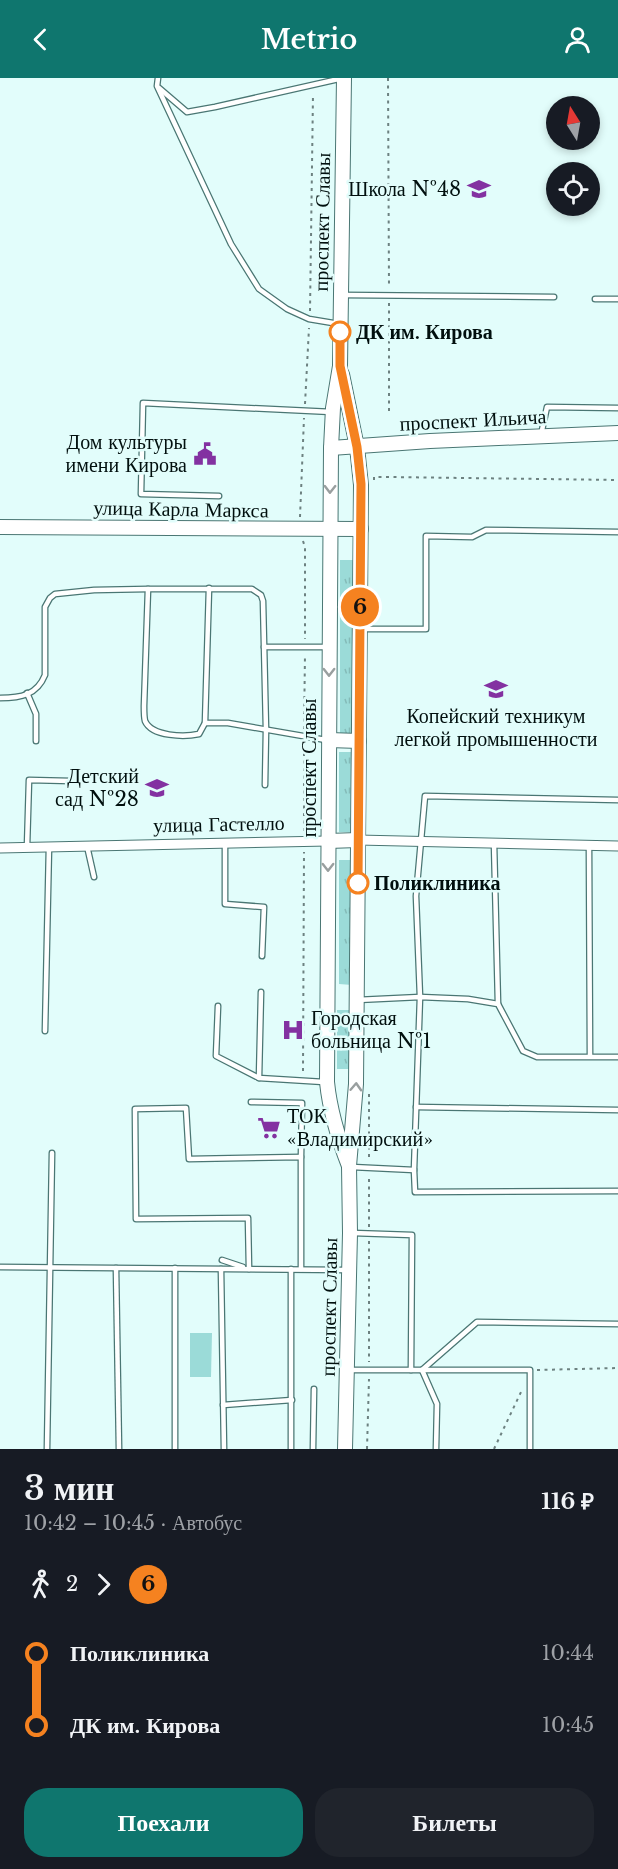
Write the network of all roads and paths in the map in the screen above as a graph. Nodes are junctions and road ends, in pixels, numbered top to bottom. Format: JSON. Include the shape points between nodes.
{"nodes":[{"id":1,"x":158,"y":78,"type":"edge"},
{"id":2,"x":344,"y":78,"type":"edge"},
{"id":3,"x":388,"y":78,"type":"edge"},
{"id":4,"x":313,"y":85,"type":"junction"},
{"id":5,"x":157,"y":86,"type":"junction"},
{"id":6,"x":341,"y":295,"type":"junction"},
{"id":7,"x":389,"y":295,"type":"junction"},
{"id":8,"x":554,"y":297,"type":"dead end"},
{"id":9,"x":595,"y":299,"type":"dead end"},
{"id":10,"x":618,"y":299,"type":"edge"},
{"id":11,"x":309,"y":319,"type":"junction"},
{"id":12,"x":340,"y":324,"type":"junction"},
{"id":13,"x":340,"y":366,"type":"junction"},
{"id":14,"x":618,"y":408,"type":"edge"},
{"id":15,"x":305,"y":411,"type":"junction"},
{"id":16,"x":389,"y":411,"type":"dead end"},
{"id":17,"x":333,"y":412,"type":"junction"},
{"id":18,"x":618,"y":433,"type":"edge"},
{"id":19,"x":541,"y":436,"type":"junction"},
{"id":20,"x":357,"y":447,"type":"junction"},
{"id":21,"x":331,"y":448,"type":"junction"},
{"id":22,"x":389,"y":477,"type":"dead end"},
{"id":23,"x":618,"y":480,"type":"edge"},
{"id":24,"x":219,"y":496,"type":"dead end"},
{"id":25,"x":0,"y":527,"type":"edge"},
{"id":26,"x":361,"y":529,"type":"junction"},
{"id":27,"x":299,"y":530,"type":"junction"},
{"id":28,"x":330,"y":530,"type":"junction"},
{"id":29,"x":618,"y":532,"type":"edge"},
{"id":30,"x":209,"y":588,"type":"junction"},
{"id":31,"x":148,"y":589,"type":"junction"},
{"id":32,"x":360,"y":629,"type":"junction"},
{"id":33,"x":264,"y":647,"type":"junction"},
{"id":34,"x":305,"y":647,"type":"junction"},
{"id":35,"x":329,"y":647,"type":"junction"},
{"id":36,"x":27,"y":693,"type":"junction"},
{"id":37,"x":0,"y":698,"type":"edge"},
{"id":38,"x":206,"y":723,"type":"junction"},
{"id":39,"x":266,"y":730,"type":"junction"},
{"id":40,"x":304,"y":737,"type":"junction"},
{"id":41,"x":329,"y":740,"type":"junction"},
{"id":42,"x":36,"y":741,"type":"dead end"},
{"id":43,"x":359,"y":741,"type":"junction"},
{"id":44,"x":71,"y":781,"type":"dead end"},
{"id":45,"x":265,"y":785,"type":"dead end"},
{"id":46,"x":618,"y":800,"type":"edge"},
{"id":47,"x":358,"y":840,"type":"junction"},
{"id":48,"x":304,"y":841,"type":"junction"},
{"id":49,"x":328,"y":841,"type":"junction"},
{"id":50,"x":422,"y":842,"type":"junction"},
{"id":51,"x":225,"y":843,"type":"junction"},
{"id":52,"x":494,"y":843,"type":"junction"},
{"id":53,"x":50,"y":846,"type":"junction"},
{"id":54,"x":87,"y":846,"type":"junction"},
{"id":55,"x":590,"y":846,"type":"junction"},
{"id":56,"x":618,"y":846,"type":"edge"},
{"id":57,"x":27,"y":847,"type":"junction"},
{"id":58,"x":0,"y":848,"type":"edge"},
{"id":59,"x":94,"y":877,"type":"dead end"},
{"id":60,"x":262,"y":956,"type":"dead end"},
{"id":61,"x":261,"y":992,"type":"dead end"},
{"id":62,"x":420,"y":997,"type":"junction"},
{"id":63,"x":357,"y":1000,"type":"junction"},
{"id":64,"x":498,"y":1004,"type":"junction"},
{"id":65,"x":218,"y":1006,"type":"dead end"},
{"id":66,"x":45,"y":1031,"type":"dead end"},
{"id":67,"x":590,"y":1056,"type":"junction"},
{"id":68,"x":618,"y":1058,"type":"edge"},
{"id":69,"x":259,"y":1078,"type":"junction"},
{"id":70,"x":303,"y":1080,"type":"junction"},
{"id":71,"x":327,"y":1082,"type":"junction"},
{"id":72,"x":251,"y":1102,"type":"dead end"},
{"id":73,"x":416,"y":1107,"type":"junction"},
{"id":74,"x":618,"y":1110,"type":"edge"},
{"id":75,"x":52,"y":1153,"type":"dead end"},
{"id":76,"x":301,"y":1157,"type":"junction"},
{"id":77,"x":349,"y":1166,"type":"junction"},
{"id":78,"x":414,"y":1170,"type":"junction"},
{"id":79,"x":618,"y":1191,"type":"edge"},
{"id":80,"x":350,"y":1233,"type":"junction"},
{"id":81,"x":222,"y":1260,"type":"dead end"},
{"id":82,"x":0,"y":1267,"type":"edge"},
{"id":83,"x":50,"y":1267,"type":"junction"},
{"id":84,"x":116,"y":1268,"type":"junction"},
{"id":85,"x":175,"y":1268,"type":"junction"},
{"id":86,"x":221,"y":1269,"type":"junction"},
{"id":87,"x":249,"y":1269,"type":"junction"},
{"id":88,"x":291,"y":1269,"type":"junction"},
{"id":89,"x":301,"y":1269,"type":"junction"},
{"id":90,"x":349,"y":1270,"type":"junction"},
{"id":91,"x":618,"y":1324,"type":"edge"},
{"id":92,"x":618,"y":1368,"type":"edge"},
{"id":93,"x":347,"y":1370,"type":"junction"},
{"id":94,"x":411,"y":1370,"type":"junction"},
{"id":95,"x":422,"y":1370,"type":"junction"},
{"id":96,"x":530,"y":1370,"type":"junction"},
{"id":97,"x":314,"y":1389,"type":"dead end"},
{"id":98,"x":521,"y":1390,"type":"dead end"},
{"id":99,"x":292,"y":1400,"type":"junction"},
{"id":100,"x":223,"y":1405,"type":"junction"},
{"id":101,"x":48,"y":1449,"type":"edge"},
{"id":102,"x":119,"y":1449,"type":"edge"},
{"id":103,"x":176,"y":1449,"type":"edge"},
{"id":104,"x":224,"y":1449,"type":"edge"},
{"id":105,"x":291,"y":1449,"type":"edge"},
{"id":106,"x":313,"y":1449,"type":"edge"},
{"id":107,"x":345,"y":1449,"type":"edge"},
{"id":108,"x":436,"y":1449,"type":"edge"},
{"id":109,"x":494,"y":1449,"type":"edge"},
{"id":110,"x":530,"y":1449,"type":"edge"}],
"edges":[{"from":1,"to":5,"type":"lane"},
{"from":2,"to":4,"type":"lane"},
{"from":2,"to":6,"type":"main road","name":"проспект Славы"},
{"from":3,"to":7,"type":"path"},
{"from":4,"to":5,"type":"lane","via":[[188,112]]},
{"from":4,"to":11,"type":"path"},
{"from":5,"to":11,"type":"lane","via":[[231,244],[259,289]]},
{"from":6,"to":7,"type":"lane"},
{"from":6,"to":12,"type":"main road","name":"проспект Славы"},
{"from":7,"to":8,"type":"lane"},
{"from":7,"to":16,"type":"path"},
{"from":9,"to":10,"type":"lane"},
{"from":11,"to":12,"type":"lane"},
{"from":11,"to":15,"type":"path"},
{"from":12,"to":13,"type":"main road","name":"проспект Славы"},
{"from":13,"to":17,"type":"main road","name":"проспект Славы"},
{"from":13,"to":20,"type":"main road","name":"проспект Славы"},
{"from":14,"to":19,"type":"lane","via":[[547,407]]},
{"from":15,"to":17,"type":"lane"},
{"from":15,"to":24,"type":"lane","via":[[143,404],[141,494]]},
{"from":15,"to":27,"type":"path"},
{"from":17,"to":21,"type":"main road","name":"проспект Славы"},
{"from":18,"to":19,"type":"main road","name":"проспект Ильича"},
{"from":19,"to":20,"type":"main road","name":"проспект Ильича"},
{"from":20,"to":21,"type":"main road","name":"проспект Ильича"},
{"from":20,"to":26,"type":"main road","name":"проспект Славы"},
{"from":21,"to":28,"type":"main road","name":"проспект Славы","one_way":true},
{"from":22,"to":23,"type":"path"},
{"from":25,"to":27,"type":"main road","name":"улица Карла Маркса"},
{"from":26,"to":28,"type":"main road","name":"улица Карла Маркса"},
{"from":26,"to":32,"type":"main road","name":"проспект Славы"},
{"from":27,"to":28,"type":"main road","name":"улица Карла Маркса"},
{"from":27,"to":34,"type":"path","via":[[305,547]]},
{"from":28,"to":35,"type":"main road","name":"проспект Славы"},
{"from":29,"to":32,"type":"lane","via":[[486,530],[472,537],[426,536],[426,629]]},
{"from":30,"to":31,"type":"lane"},
{"from":30,"to":33,"type":"lane","via":[[252,589],[261,595]]},
{"from":30,"to":38,"type":"lane"},
{"from":31,"to":36,"type":"lane","via":[[64,593],[50,598],[45,607],[45,675],[41,685]]},
{"from":31,"to":38,"type":"lane","via":[[146,721],[154,730],[188,737],[199,734]]},
{"from":32,"to":43,"type":"main road","name":"проспект Славы"},
{"from":33,"to":34,"type":"lane"},
{"from":33,"to":39,"type":"lane"},
{"from":34,"to":35,"type":"lane"},
{"from":34,"to":40,"type":"path"},
{"from":35,"to":41,"type":"main road","name":"проспект Славы","one_way":true},
{"from":36,"to":37,"type":"lane"},
{"from":36,"to":42,"type":"lane","via":[[36,714]]},
{"from":38,"to":39,"type":"lane"},
{"from":39,"to":40,"type":"lane"},
{"from":39,"to":45,"type":"lane"},
{"from":40,"to":41,"type":"lane"},
{"from":40,"to":48,"type":"path"},
{"from":41,"to":43,"type":"main road"},
{"from":41,"to":49,"type":"main road","name":"проспект Славы"},
{"from":43,"to":47,"type":"main road","name":"проспект Славы"},
{"from":44,"to":57,"type":"lane","via":[[29,780]]},
{"from":46,"to":50,"type":"lane","via":[[425,796]]},
{"from":47,"to":49,"type":"main road","name":"улица Гастелло"},
{"from":47,"to":50,"type":"street","name":"улица Гастелло"},
{"from":47,"to":63,"type":"main road","name":"проспект Славы"},
{"from":48,"to":49,"type":"street","name":"улица Гастелло"},
{"from":48,"to":51,"type":"street","name":"улица Гастелло"},
{"from":48,"to":70,"type":"path"},
{"from":49,"to":71,"type":"main road","name":"проспект Славы","one_way":true},
{"from":50,"to":52,"type":"street","name":"улица Гастелло"},
{"from":50,"to":62,"type":"lane","via":[[416,896]]},
{"from":51,"to":54,"type":"street","name":"улица Гастелло"},
{"from":51,"to":60,"type":"lane","via":[[225,904],[264,907]]},
{"from":52,"to":55,"type":"street","name":"улица Гастелло"},
{"from":52,"to":64,"type":"lane"},
{"from":53,"to":54,"type":"street","name":"улица Гастелло"},
{"from":53,"to":57,"type":"street","name":"улица Гастелло"},
{"from":53,"to":66,"type":"lane"},
{"from":54,"to":59,"type":"lane"},
{"from":55,"to":56,"type":"street","name":"улица Гастелло"},
{"from":55,"to":67,"type":"lane"},
{"from":57,"to":58,"type":"street","name":"улица Гастелло"},
{"from":61,"to":69,"type":"lane"},
{"from":62,"to":63,"type":"lane"},
{"from":62,"to":64,"type":"lane"},
{"from":62,"to":73,"type":"lane"},
{"from":77,"to":63,"type":"main road","name":"проспект Славы","one_way":true,"via":[[356,1084]]},
{"from":64,"to":67,"type":"lane","via":[[523,1051],[537,1057]]},
{"from":65,"to":69,"type":"lane","via":[[216,1056]]},
{"from":67,"to":68,"type":"lane"},
{"from":69,"to":70,"type":"lane"},
{"from":70,"to":71,"type":"lane"},
{"from":71,"to":77,"type":"main road","name":"проспект Славы","via":[[337,1137]]},
{"from":72,"to":76,"type":"lane","via":[[302,1102]]},
{"from":73,"to":74,"type":"lane"},
{"from":73,"to":78,"type":"lane"},
{"from":75,"to":83,"type":"lane"},
{"from":76,"to":87,"type":"lane","via":[[189,1159],[186,1108],[135,1109],[136,1219],[248,1218]]},
{"from":76,"to":89,"type":"lane"},
{"from":77,"to":78,"type":"lane"},
{"from":77,"to":80,"type":"main road","name":"проспект Славы"},
{"from":78,"to":79,"type":"lane","via":[[415,1192]]},
{"from":80,"to":90,"type":"main road","name":"проспект Славы"},
{"from":80,"to":94,"type":"lane","via":[[412,1235]]},
{"from":81,"to":87,"type":"lane"},
{"from":82,"to":83,"type":"lane"},
{"from":83,"to":84,"type":"lane"},
{"from":83,"to":101,"type":"lane"},
{"from":84,"to":85,"type":"lane"},
{"from":84,"to":102,"type":"lane"},
{"from":85,"to":86,"type":"lane"},
{"from":85,"to":103,"type":"lane"},
{"from":86,"to":87,"type":"lane"},
{"from":86,"to":100,"type":"lane"},
{"from":87,"to":88,"type":"lane"},
{"from":88,"to":89,"type":"lane"},
{"from":88,"to":99,"type":"lane"},
{"from":89,"to":90,"type":"lane"},
{"from":90,"to":93,"type":"main road","name":"проспект Славы"},
{"from":91,"to":95,"type":"lane","via":[[477,1322]]},
{"from":92,"to":96,"type":"path"},
{"from":93,"to":94,"type":"lane"},
{"from":93,"to":107,"type":"main road","name":"проспект Славы"},
{"from":94,"to":95,"type":"lane"},
{"from":95,"to":96,"type":"lane"},
{"from":95,"to":108,"type":"lane","via":[[437,1404]]},
{"from":96,"to":110,"type":"lane"},
{"from":97,"to":106,"type":"lane"},
{"from":98,"to":109,"type":"path"},
{"from":99,"to":100,"type":"lane"},
{"from":99,"to":105,"type":"lane"},
{"from":100,"to":104,"type":"lane"}]}
